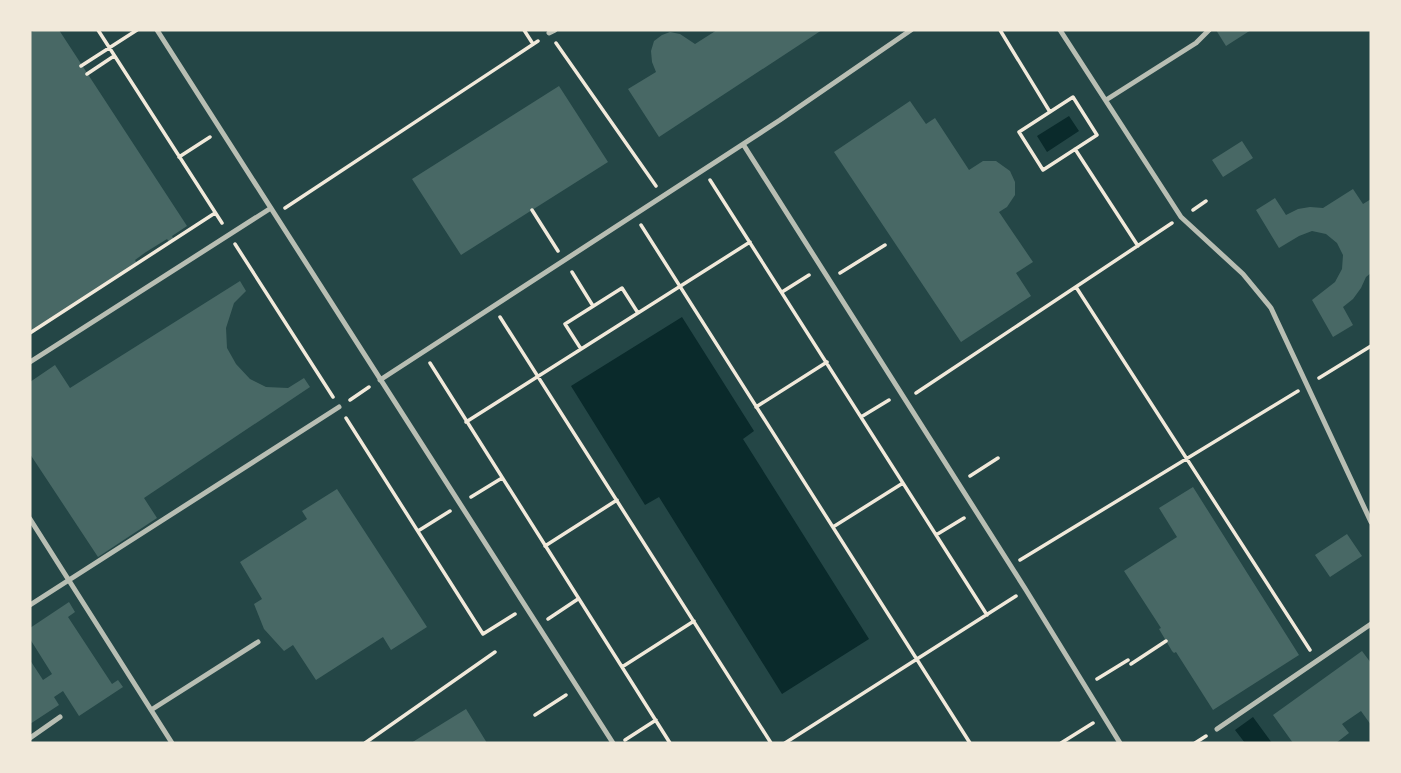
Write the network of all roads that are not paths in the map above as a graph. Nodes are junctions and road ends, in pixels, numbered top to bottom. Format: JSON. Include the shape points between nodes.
{"nodes":[{"id":1,"x":157,"y":30,"type":"edge"},
{"id":2,"x":911,"y":30,"type":"edge"},
{"id":3,"x":1060,"y":30,"type":"edge"},
{"id":4,"x":1209,"y":30,"type":"edge"},
{"id":5,"x":1106,"y":100,"type":"junction"},
{"id":6,"x":743,"y":144,"type":"junction"},
{"id":7,"x":271,"y":208,"type":"junction"},
{"id":8,"x":30,"y":362,"type":"edge"},
{"id":9,"x":380,"y":380,"type":"junction"},
{"id":10,"x":339,"y":407,"type":"road end"},
{"id":11,"x":30,"y":519,"type":"edge"},
{"id":12,"x":1371,"y":522,"type":"edge"},
{"id":13,"x":68,"y":581,"type":"junction"},
{"id":14,"x":30,"y":606,"type":"edge"},
{"id":15,"x":1371,"y":624,"type":"edge"},
{"id":16,"x":258,"y":642,"type":"dead end"},
{"id":17,"x":151,"y":710,"type":"junction"},
{"id":18,"x":60,"y":717,"type":"dead end"},
{"id":19,"x":1217,"y":729,"type":"dead end"},
{"id":20,"x":30,"y":738,"type":"edge"},
{"id":21,"x":173,"y":743,"type":"edge"},
{"id":22,"x":613,"y":743,"type":"edge"},
{"id":23,"x":1120,"y":743,"type":"edge"}],
"edges":[{"from":1,"to":7,"type":"lane"},
{"from":2,"to":6,"type":"lane"},
{"from":3,"to":5,"type":"lane"},
{"from":4,"to":5,"type":"lane"},
{"from":5,"to":12,"type":"lane","via":[[1181,217],[1243,274],[1271,309]]},
{"from":6,"to":9,"type":"lane"},
{"from":6,"to":23,"type":"lane"},
{"from":7,"to":8,"type":"lane"},
{"from":7,"to":9,"type":"lane"},
{"from":9,"to":22,"type":"lane"},
{"from":10,"to":13,"type":"lane"},
{"from":11,"to":13,"type":"lane"},
{"from":13,"to":14,"type":"lane"},
{"from":13,"to":17,"type":"lane"},
{"from":15,"to":19,"type":"lane"},
{"from":16,"to":17,"type":"lane"},
{"from":17,"to":21,"type":"lane"},
{"from":18,"to":20,"type":"lane"}]}
